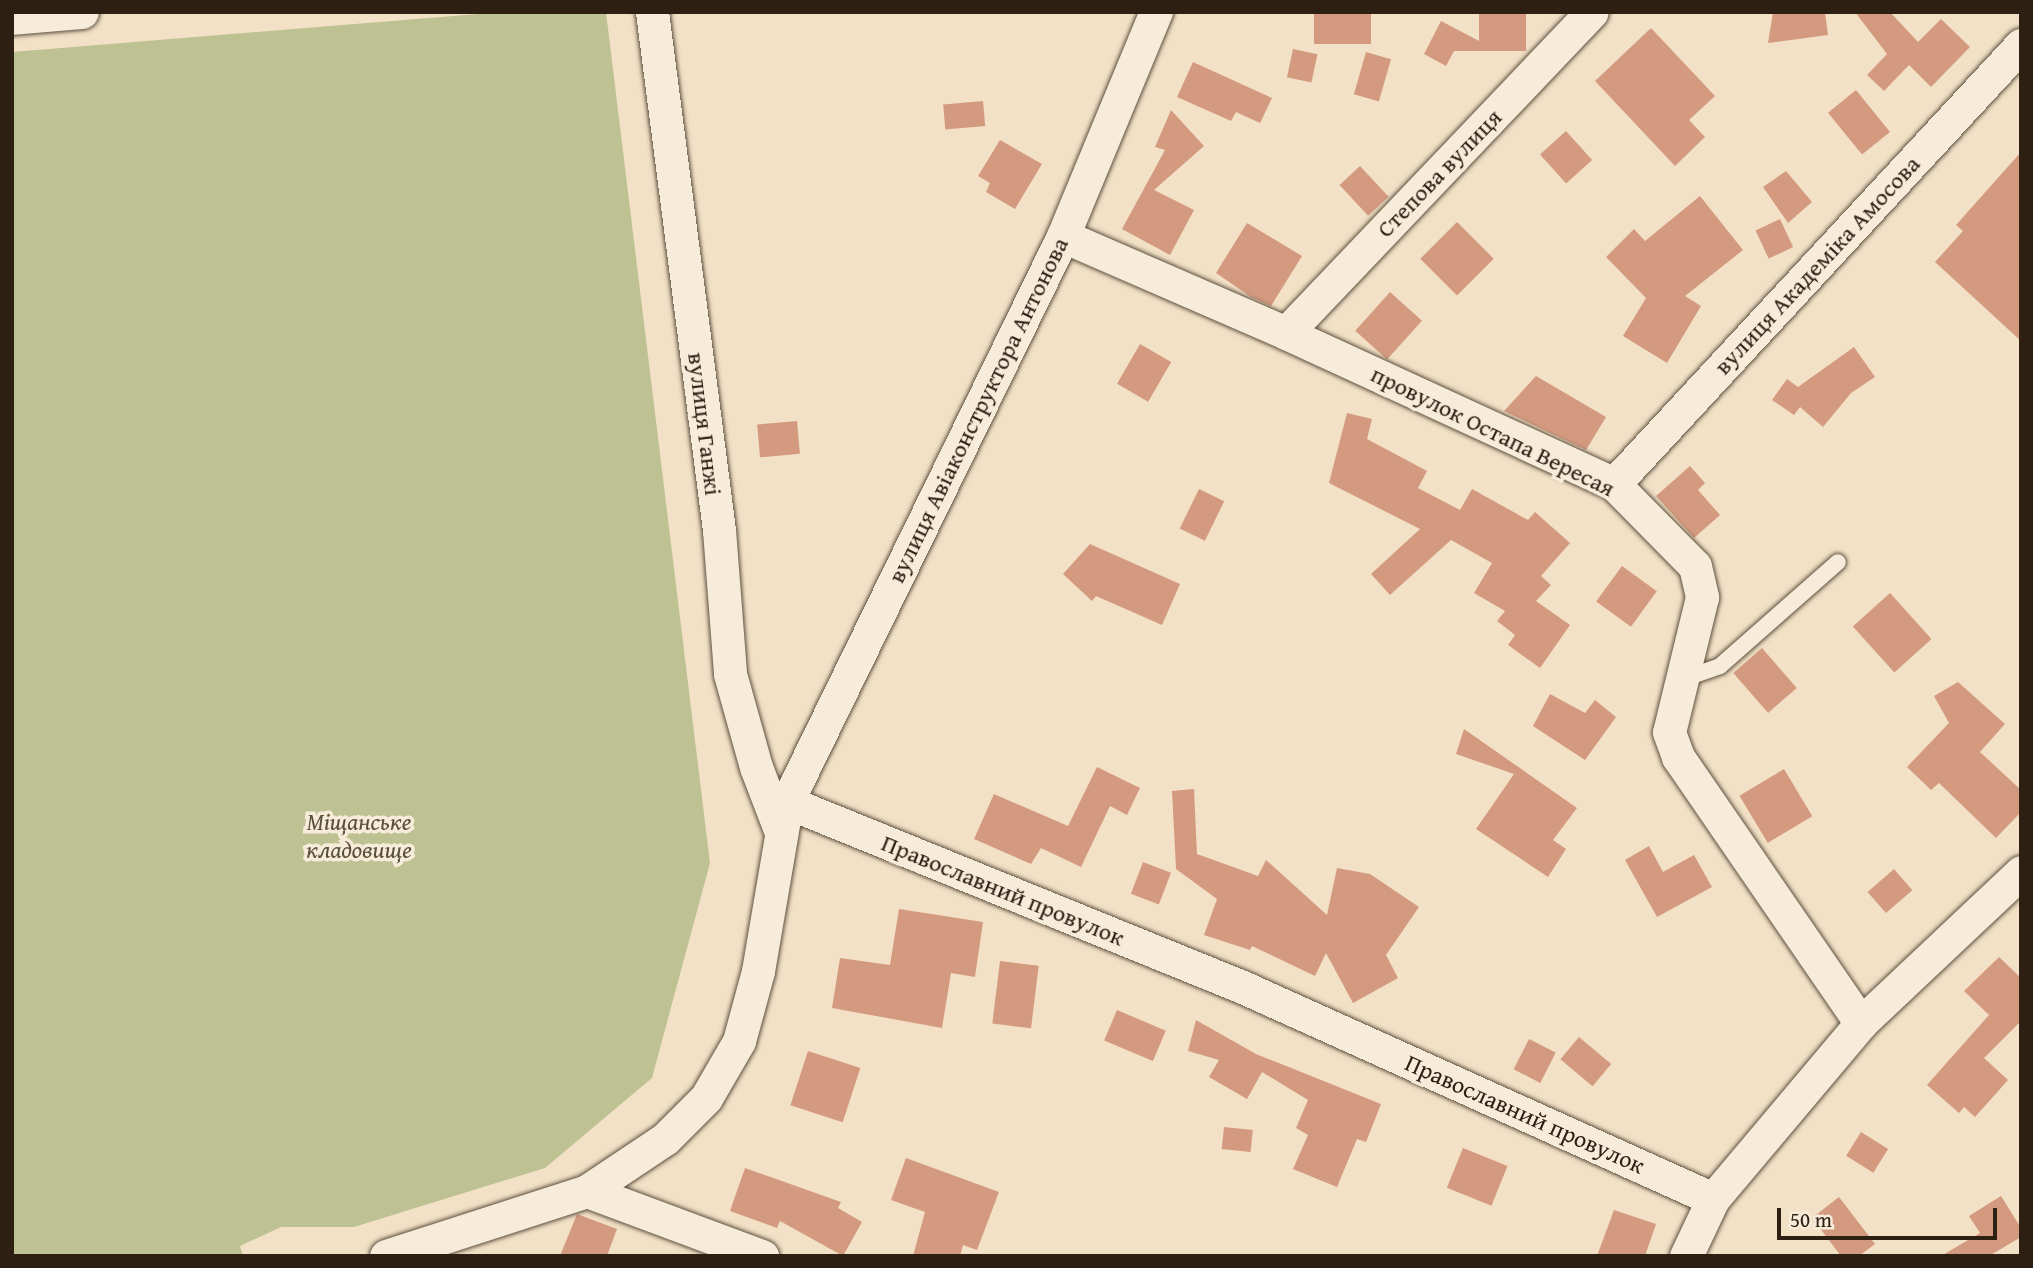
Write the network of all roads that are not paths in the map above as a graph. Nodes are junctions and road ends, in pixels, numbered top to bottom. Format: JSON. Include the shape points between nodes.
{"nodes":[{"id":1,"x":82,"y":12,"type":"edge"},
{"id":2,"x":652,"y":12,"type":"edge"},
{"id":3,"x":1156,"y":12,"type":"edge"},
{"id":4,"x":1592,"y":12,"type":"edge"},
{"id":5,"x":76,"y":13,"type":"edge"},
{"id":6,"x":12,"y":18,"type":"edge"},
{"id":7,"x":2021,"y":45,"type":"edge"},
{"id":8,"x":1063,"y":236,"type":"junction"},
{"id":9,"x":1286,"y":333,"type":"junction"},
{"id":10,"x":1614,"y":484,"type":"junction"},
{"id":11,"x":1838,"y":562,"type":"dead end"},
{"id":12,"x":1683,"y":678,"type":"junction"},
{"id":13,"x":783,"y":816,"type":"junction"},
{"id":14,"x":2021,"y":872,"type":"edge"},
{"id":15,"x":1861,"y":1023,"type":"junction"},
{"id":16,"x":587,"y":1191,"type":"junction"},
{"id":17,"x":1713,"y":1199,"type":"junction"},
{"id":18,"x":386,"y":1256,"type":"edge"},
{"id":19,"x":762,"y":1256,"type":"edge"},
{"id":20,"x":1686,"y":1256,"type":"edge"}],
"edges":[{"from":1,"to":5,"type":"street"},
{"from":2,"to":13,"type":"street","name":"вулиця Ганжі","via":[[719,530],[730,674],[756,767]]},
{"from":3,"to":8,"type":"street","name":"вулиця Авіаконструктора Антонова"},
{"from":4,"to":9,"type":"street","name":"Степова вулиця"},
{"from":5,"to":6,"type":"street"},
{"from":7,"to":10,"type":"street","name":"вулиця Академіка Амосова"},
{"from":8,"to":9,"type":"street","name":"провулок Остапа Вересая"},
{"from":8,"to":13,"type":"street","name":"вулиця Авіаконструктора Антонова"},
{"from":9,"to":10,"type":"street","name":"провулок Остапа Вересая"},
{"from":10,"to":12,"type":"street","name":"провулок Остапа Вересая","via":[[1695,566],[1702,597]]},
{"from":11,"to":12,"type":"lane","via":[[1720,666]]},
{"from":12,"to":15,"type":"street","name":"провулок Остапа Вересая","via":[[1669,732],[1678,757]]},
{"from":13,"to":16,"type":"street","via":[[758,971],[739,1041],[706,1098],[666,1139]]},
{"from":13,"to":17,"type":"street","name":"Православний провулок","via":[[1247,989]]},
{"from":14,"to":15,"type":"street"},
{"from":15,"to":17,"type":"street"},
{"from":16,"to":18,"type":"street"},
{"from":16,"to":19,"type":"street"},
{"from":17,"to":20,"type":"street"}]}
